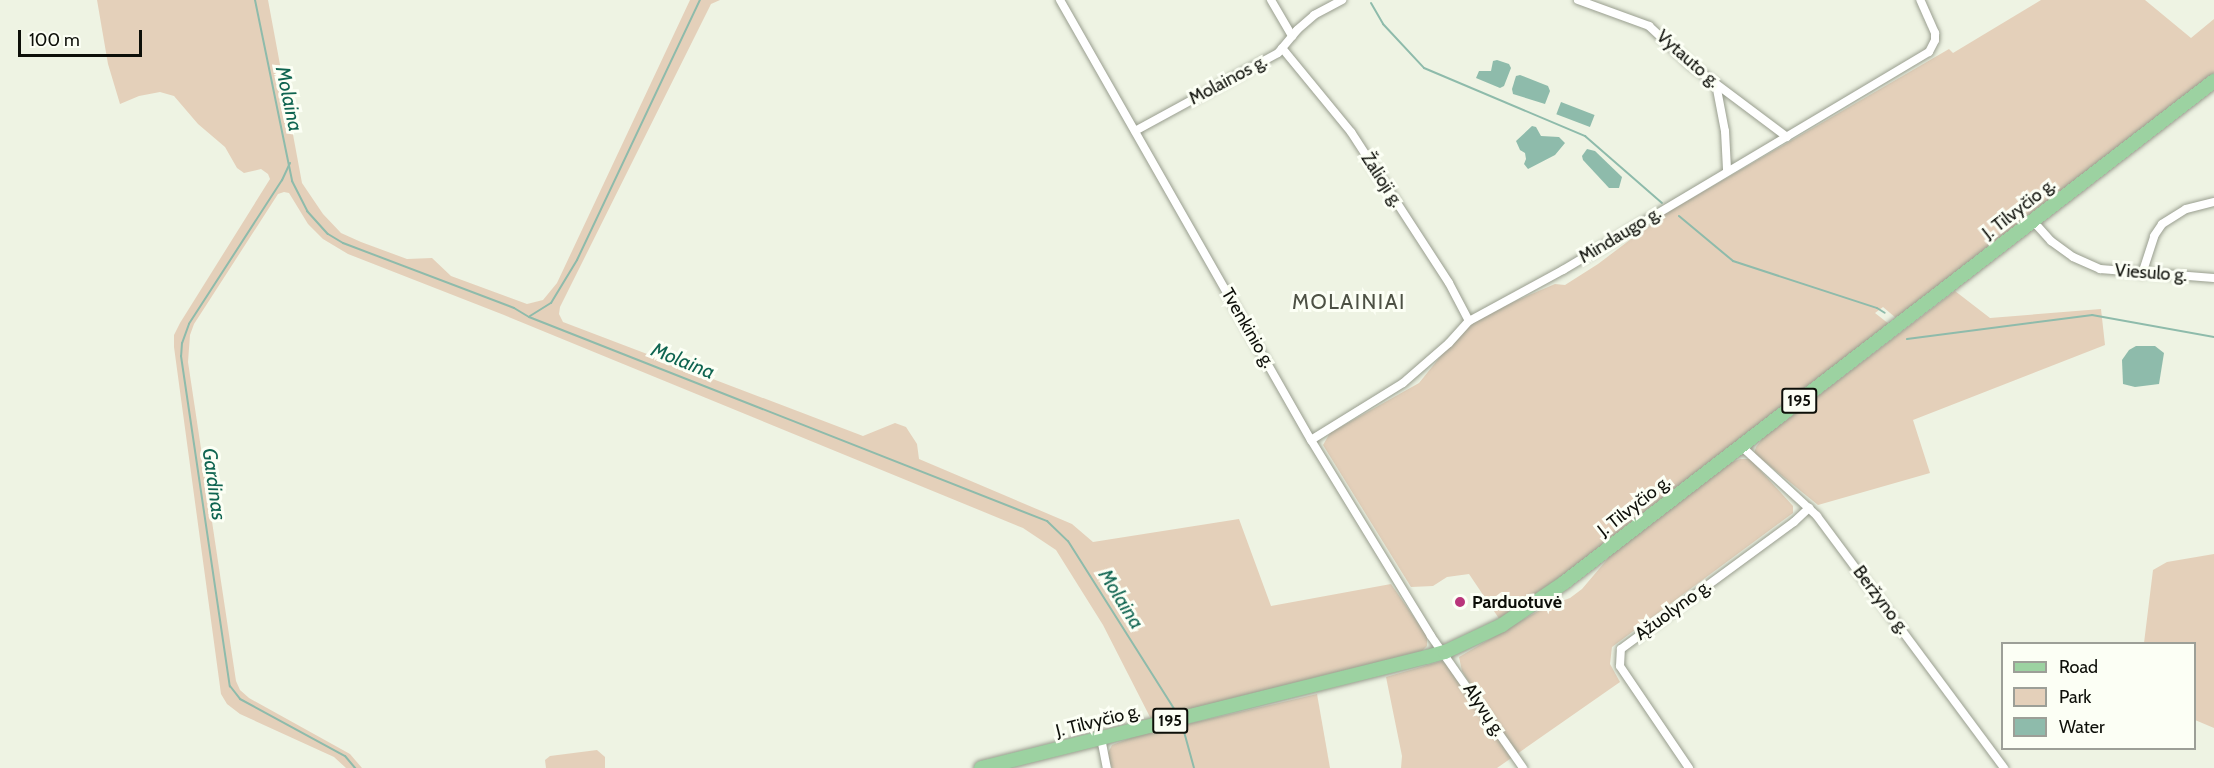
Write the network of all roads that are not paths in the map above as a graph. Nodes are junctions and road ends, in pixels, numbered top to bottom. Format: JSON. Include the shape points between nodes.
{"nodes":[{"id":1,"x":1060,"y":0,"type":"edge"},
{"id":2,"x":1271,"y":0,"type":"edge"},
{"id":3,"x":1342,"y":0,"type":"edge"},
{"id":4,"x":1578,"y":0,"type":"edge"},
{"id":5,"x":1920,"y":0,"type":"edge"},
{"id":6,"x":1292,"y":36,"type":"junction"},
{"id":7,"x":1282,"y":48,"type":"junction"},
{"id":8,"x":2214,"y":81,"type":"edge"},
{"id":9,"x":1716,"y":84,"type":"junction"},
{"id":10,"x":1135,"y":131,"type":"junction"},
{"id":11,"x":1787,"y":137,"type":"junction"},
{"id":12,"x":1727,"y":170,"type":"junction"},
{"id":13,"x":2214,"y":202,"type":"edge"},
{"id":14,"x":2033,"y":221,"type":"junction"},
{"id":15,"x":2142,"y":274,"type":"junction"},
{"id":16,"x":2214,"y":278,"type":"edge"},
{"id":17,"x":1469,"y":321,"type":"junction"},
{"id":18,"x":1311,"y":440,"type":"junction"},
{"id":19,"x":1741,"y":446,"type":"junction"},
{"id":20,"x":1809,"y":508,"type":"junction"},
{"id":21,"x":1445,"y":652,"type":"junction"},
{"id":22,"x":1101,"y":738,"type":"junction"},
{"id":23,"x":981,"y":768,"type":"edge"},
{"id":24,"x":1107,"y":768,"type":"edge"},
{"id":25,"x":1523,"y":768,"type":"edge"},
{"id":26,"x":1689,"y":768,"type":"edge"},
{"id":27,"x":2004,"y":768,"type":"edge"}],
"edges":[{"from":1,"to":10,"type":"street","name":"Tvenkinio g."},
{"from":2,"to":6,"type":"street"},
{"from":3,"to":6,"type":"street","name":"Molainos g.","via":[[1314,15]]},
{"from":4,"to":9,"type":"street","name":"Vytauto g.","via":[[1649,26]]},
{"from":5,"to":11,"type":"street","name":"Mindaugo g.","via":[[1933,24],[1935,40],[1929,52]]},
{"from":6,"to":7,"type":"street","name":"Molainos g."},
{"from":7,"to":10,"type":"street","name":"Molainos g."},
{"from":7,"to":17,"type":"street","name":"Žalioji g.","via":[[1352,132]]},
{"from":8,"to":14,"type":"main road","name":"J. Tilvyčio g.","number":"195"},
{"from":9,"to":11,"type":"street","name":"Vytauto g."},
{"from":9,"to":12,"type":"street"},
{"from":10,"to":18,"type":"street","name":"Tvenkinio g."},
{"from":11,"to":12,"type":"street","name":"Mindaugo g."},
{"from":12,"to":17,"type":"street","name":"Mindaugo g.","via":[[1563,270]]},
{"from":13,"to":15,"type":"street","via":[[2186,209],[2162,224]]},
{"from":14,"to":15,"type":"street","name":"Viesulo g.","via":[[2073,257],[2100,269]]},
{"from":14,"to":19,"type":"main road","name":"J. Tilvyčio g.","number":"195"},
{"from":15,"to":16,"type":"street","name":"Viesulo g."},
{"from":17,"to":18,"type":"street","name":"Mindaugo g.","via":[[1449,344],[1403,383]]},
{"from":18,"to":21,"type":"street","name":"Tvenkinio g.","via":[[1431,636]]},
{"from":19,"to":20,"type":"street","name":"Beržyno g."},
{"from":19,"to":21,"type":"main road","name":"J. Tilvyčio g.","number":"195","via":[[1533,606]]},
{"from":20,"to":26,"type":"street","name":"Ąžuolyno g.","via":[[1621,650],[1620,666]]},
{"from":20,"to":27,"type":"street","name":"Beržyno g.","via":[[1858,568]]},
{"from":21,"to":22,"type":"main road","name":"J. Tilvyčio g.","number":"195"},
{"from":21,"to":25,"type":"street","name":"Alyvų g."},
{"from":22,"to":23,"type":"main road","name":"J. Tilvyčio g.","number":"195"},
{"from":22,"to":24,"type":"street"}]}
